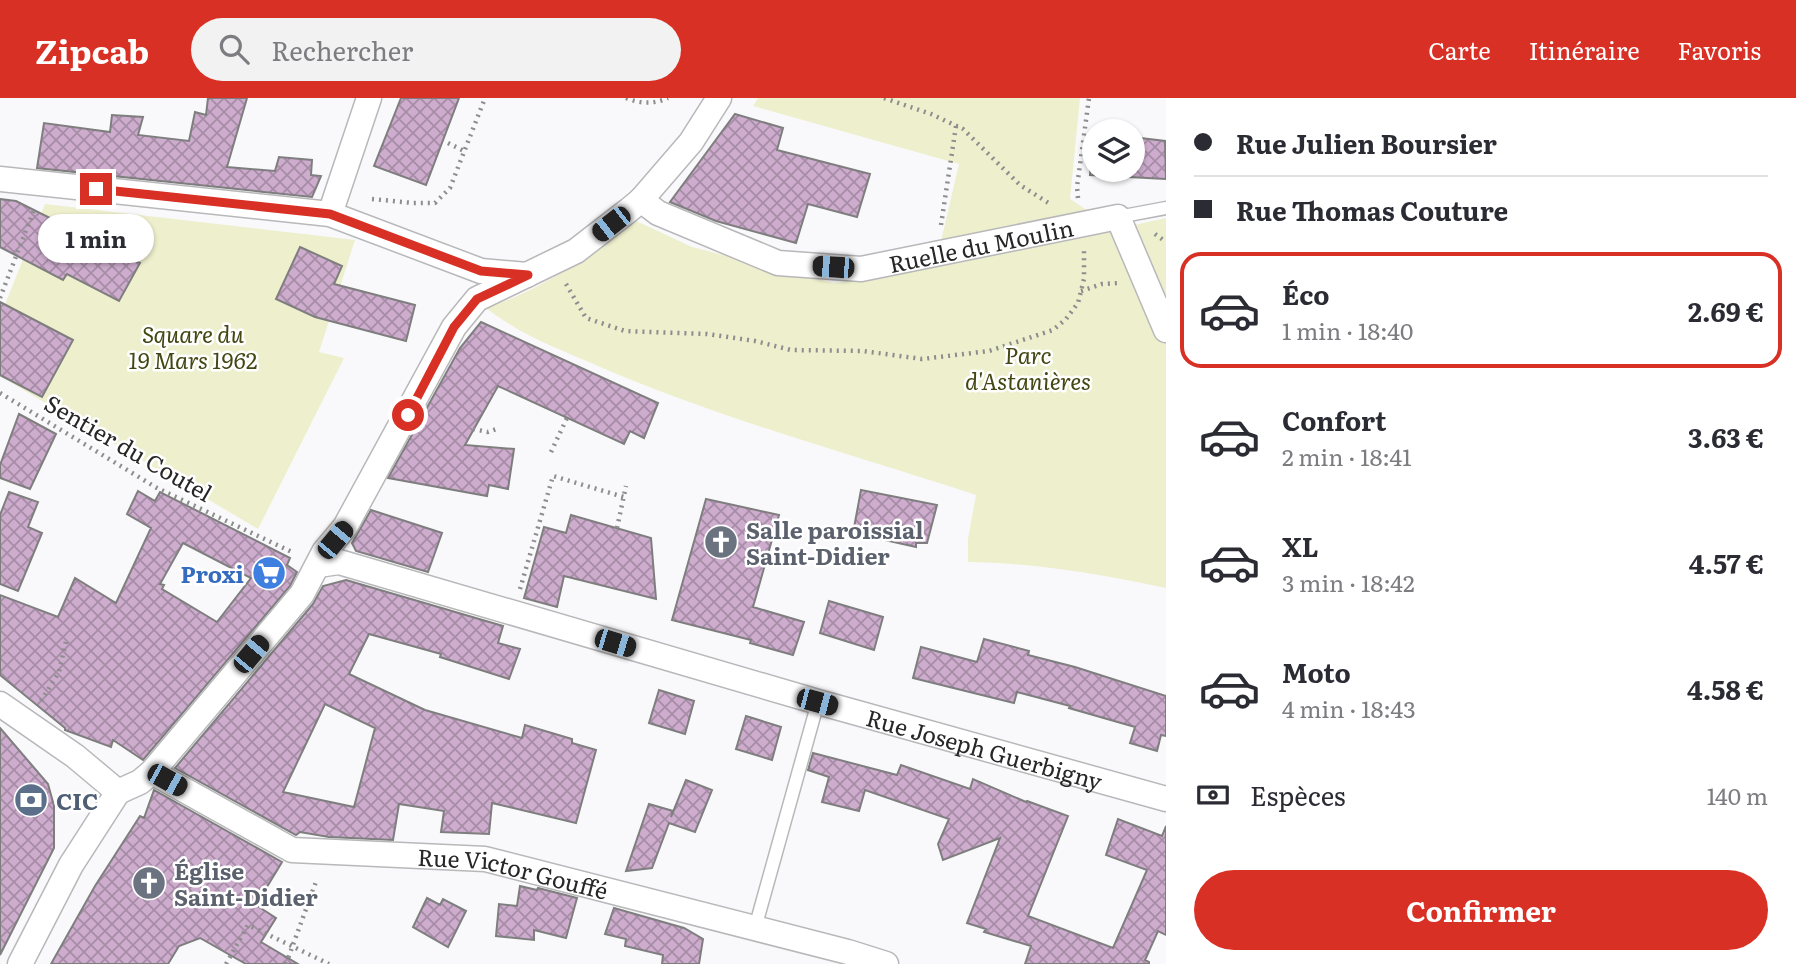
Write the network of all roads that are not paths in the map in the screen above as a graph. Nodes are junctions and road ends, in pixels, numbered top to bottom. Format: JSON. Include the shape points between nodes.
{"nodes":[{"id":1,"x":369,"y":98,"type":"edge"},
{"id":2,"x":719,"y":98,"type":"edge"},
{"id":3,"x":0,"y":179,"type":"edge"},
{"id":4,"x":641,"y":200,"type":"junction"},
{"id":5,"x":333,"y":204,"type":"junction"},
{"id":6,"x":1166,"y":208,"type":"edge"},
{"id":7,"x":1118,"y":217,"type":"junction"},
{"id":8,"x":528,"y":275,"type":"junction"},
{"id":9,"x":1166,"y":330,"type":"edge"},
{"id":10,"x":318,"y":565,"type":"junction"},
{"id":11,"x":817,"y":702,"type":"junction"},
{"id":12,"x":0,"y":704,"type":"edge"},
{"id":13,"x":152,"y":772,"type":"junction"},
{"id":14,"x":118,"y":792,"type":"junction"},
{"id":15,"x":1166,"y":799,"type":"edge"},
{"id":16,"x":755,"y":928,"type":"junction"},
{"id":17,"x":20,"y":964,"type":"edge"},
{"id":18,"x":886,"y":964,"type":"edge"}],
"edges":[{"from":1,"to":5,"type":"street"},
{"from":2,"to":4,"type":"street","via":[[691,142]]},
{"from":3,"to":5,"type":"street"},
{"from":4,"to":7,"type":"street","name":"Ruelle du Moulin","via":[[658,213],[778,263],[861,269]]},
{"from":4,"to":8,"type":"street","via":[[576,251]]},
{"from":5,"to":8,"type":"street","via":[[481,271]]},
{"from":6,"to":7,"type":"lane","name":"Ruelle du Moulin"},
{"from":7,"to":9,"type":"street"},
{"from":8,"to":10,"type":"street","via":[[477,299],[454,327],[345,527]]},
{"from":10,"to":11,"type":"street","name":"Rue Joseph Guerbigny","via":[[338,562]]},
{"from":10,"to":13,"type":"street","via":[[302,594]]},
{"from":11,"to":15,"type":"street","name":"Rue Joseph Guerbigny"},
{"from":11,"to":16,"type":"lane"},
{"from":12,"to":14,"type":"street"},
{"from":13,"to":14,"type":"street"},
{"from":13,"to":16,"type":"street","name":"Rue Victor Gouffé","via":[[292,850],[485,859]]},
{"from":14,"to":17,"type":"street","via":[[71,865]]},
{"from":16,"to":18,"type":"street","name":"Rue Victor Gouffé"}]}
